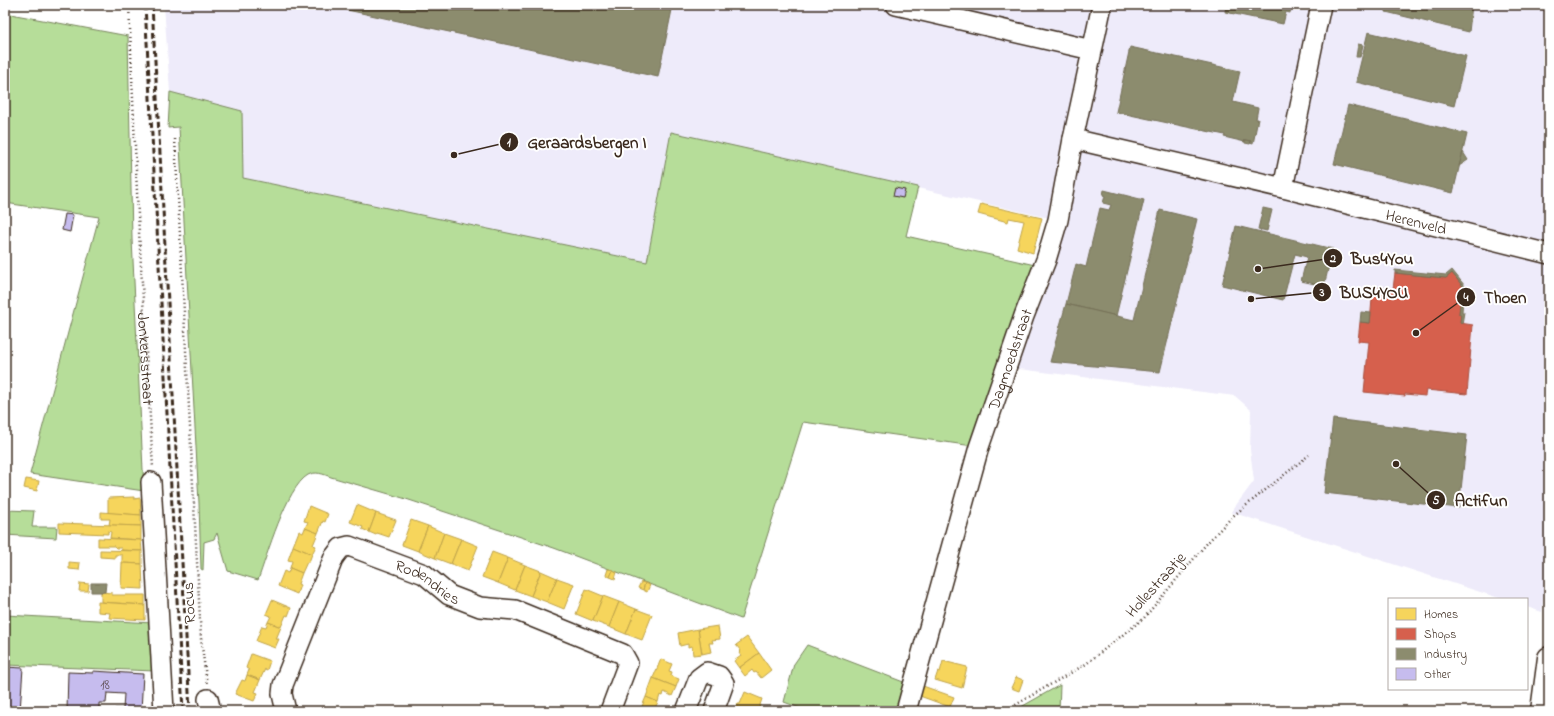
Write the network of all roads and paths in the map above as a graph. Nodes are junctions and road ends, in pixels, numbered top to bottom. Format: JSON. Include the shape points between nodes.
{"nodes":[{"id":1,"x":129,"y":5,"type":"edge"},
{"id":2,"x":896,"y":5,"type":"edge"},
{"id":3,"x":1102,"y":5,"type":"edge"},
{"id":4,"x":1321,"y":5,"type":"edge"},
{"id":5,"x":1092,"y":50,"type":"junction"},
{"id":6,"x":175,"y":138,"type":"dead end"},
{"id":7,"x":1073,"y":139,"type":"junction"},
{"id":8,"x":1283,"y":188,"type":"junction"},
{"id":9,"x":1549,"y":254,"type":"edge"},
{"id":10,"x":1309,"y":455,"type":"dead end"},
{"id":11,"x":151,"y":482,"type":"joint"},
{"id":12,"x":1549,"y":658,"type":"edge"},
{"id":13,"x":210,"y":705,"type":"edge"},
{"id":14,"x":164,"y":711,"type":"edge"},
{"id":15,"x":286,"y":711,"type":"edge"},
{"id":16,"x":610,"y":711,"type":"edge"},
{"id":17,"x":686,"y":711,"type":"edge"},
{"id":18,"x":714,"y":711,"type":"edge"},
{"id":19,"x":906,"y":711,"type":"edge"},
{"id":20,"x":1005,"y":711,"type":"edge"},
{"id":21,"x":1542,"y":711,"type":"edge"}],
"edges":[{"from":1,"to":11,"type":"path","name":"Jonkersstraat","via":[[138,215],[154,473]]},
{"from":2,"to":5,"type":"street"},
{"from":3,"to":5,"type":"street","name":"Dagmoedstraat"},
{"from":4,"to":8,"type":"street"},
{"from":5,"to":7,"type":"street","name":"Dagmoedstraat"},
{"from":6,"to":13,"type":"path","name":"Rocus","via":[[201,639]]},
{"from":7,"to":8,"type":"street","name":"Herenveld"},
{"from":7,"to":19,"type":"street","name":"Dagmoedstraat","via":[[1058,220],[979,447]]},
{"from":8,"to":9,"type":"street","name":"Herenveld"},
{"from":10,"to":20,"type":"path","name":"Hollestraatje","via":[[1233,516],[1144,618],[1086,664]]},
{"from":11,"to":14,"type":"street"},
{"from":12,"to":21,"type":"main road"},
{"from":15,"to":16,"type":"street","name":"Rodendries","via":[[282,694],[283,684],[334,557],[341,548],[349,546],[424,574],[449,595],[480,607],[515,610],[623,654],[628,663]]},
{"from":17,"to":18,"type":"street","via":[[699,678],[707,672],[719,676],[724,683]]}]}
